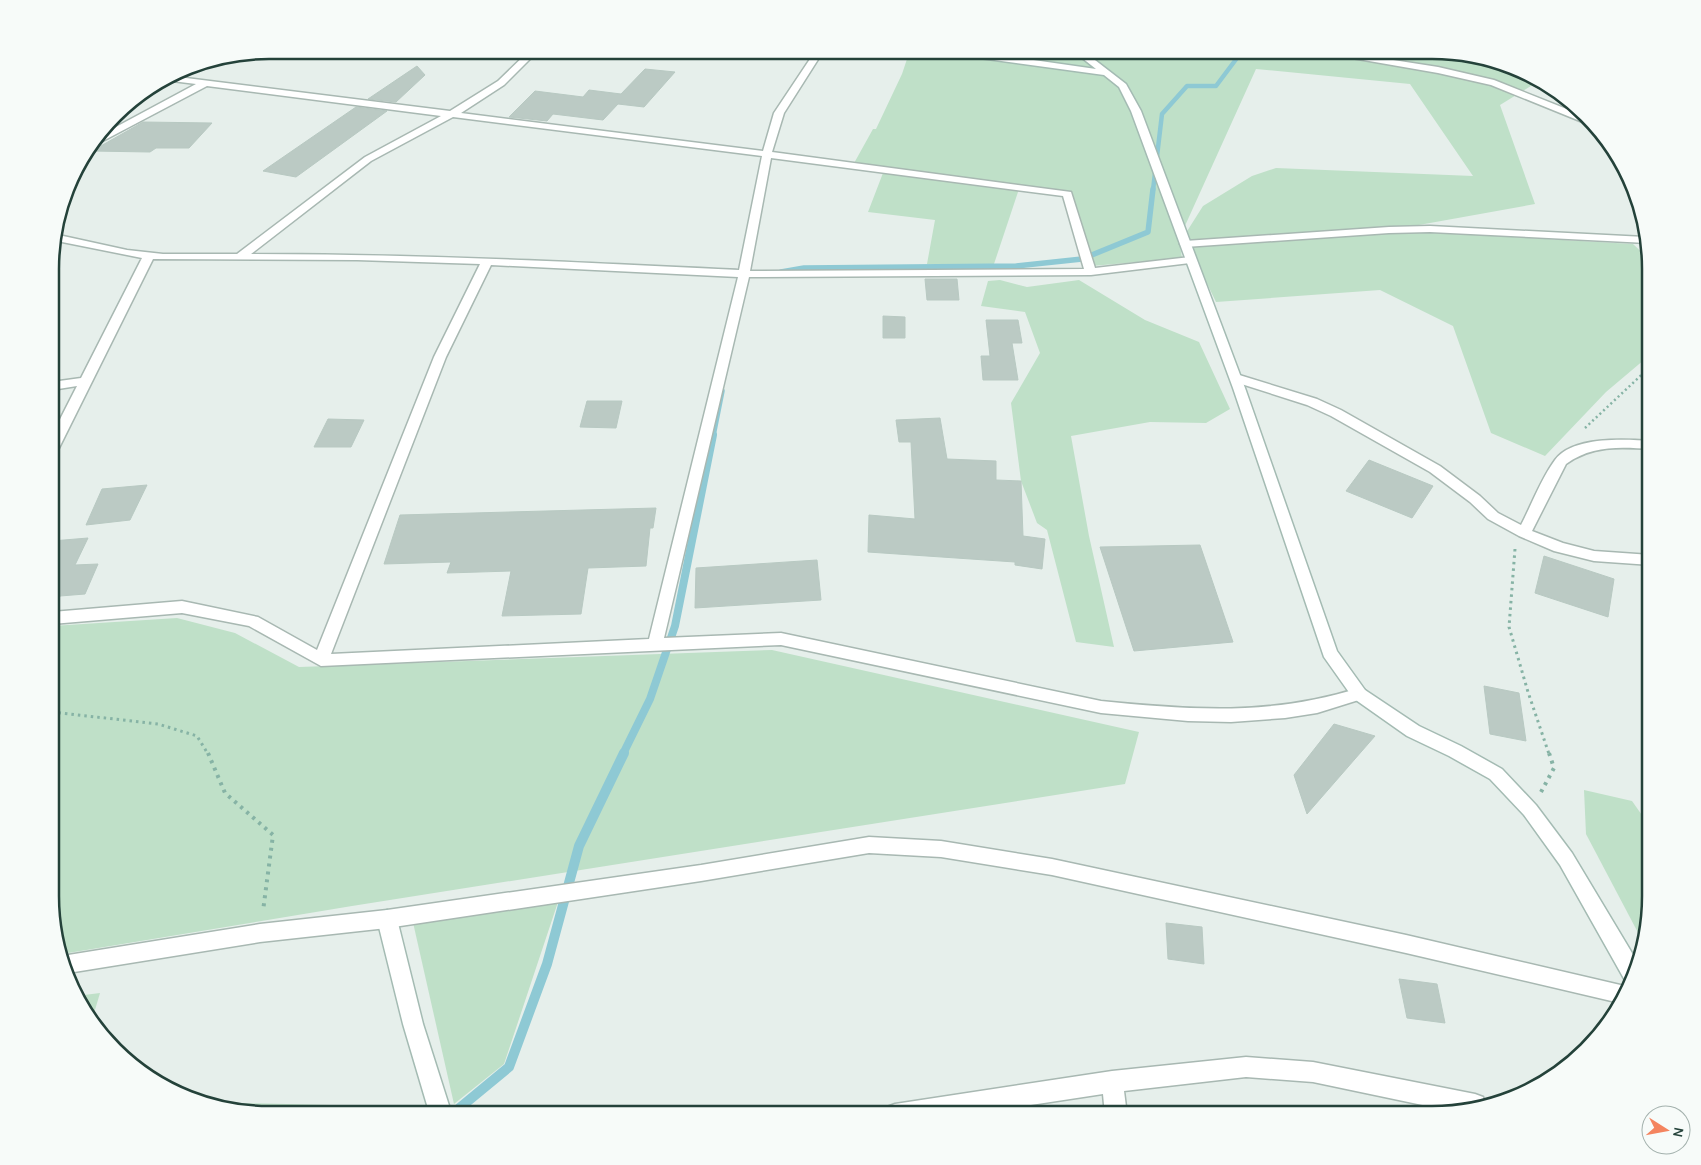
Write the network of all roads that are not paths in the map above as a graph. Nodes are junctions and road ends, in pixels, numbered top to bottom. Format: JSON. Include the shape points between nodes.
{"nodes":[{"id":1,"x":526,"y":59,"type":"edge"},
{"id":2,"x":814,"y":59,"type":"edge"},
{"id":3,"x":1004,"y":59,"type":"edge"},
{"id":4,"x":1088,"y":59,"type":"edge"},
{"id":5,"x":1368,"y":59,"type":"edge"},
{"id":6,"x":1107,"y":74,"type":"junction"},
{"id":7,"x":177,"y":80,"type":"edge"},
{"id":8,"x":204,"y":84,"type":"junction"},
{"id":9,"x":453,"y":114,"type":"junction"},
{"id":10,"x":1577,"y":117,"type":"edge"},
{"id":11,"x":107,"y":135,"type":"edge"},
{"id":12,"x":767,"y":154,"type":"junction"},
{"id":13,"x":61,"y":239,"type":"edge"},
{"id":14,"x":1640,"y":240,"type":"edge"},
{"id":15,"x":1185,"y":244,"type":"junction"},
{"id":16,"x":149,"y":256,"type":"junction"},
{"id":17,"x":240,"y":257,"type":"junction"},
{"id":18,"x":1190,"y":260,"type":"junction"},
{"id":19,"x":487,"y":261,"type":"junction"},
{"id":20,"x":1091,"y":272,"type":"junction"},
{"id":21,"x":744,"y":274,"type":"junction"},
{"id":22,"x":1236,"y":378,"type":"junction"},
{"id":23,"x":86,"y":381,"type":"junction"},
{"id":24,"x":59,"y":385,"type":"edge"},
{"id":25,"x":59,"y":434,"type":"edge"},
{"id":26,"x":1642,"y":445,"type":"edge"},
{"id":27,"x":1520,"y":539,"type":"junction"},
{"id":28,"x":1642,"y":559,"type":"edge"},
{"id":29,"x":59,"y":617,"type":"edge"},
{"id":30,"x":655,"y":645,"type":"junction"},
{"id":31,"x":321,"y":660,"type":"junction"},
{"id":32,"x":1360,"y":694,"type":"junction"},
{"id":33,"x":387,"y":919,"type":"junction"},
{"id":34,"x":70,"y":963,"type":"edge"},
{"id":35,"x":1630,"y":968,"type":"edge"},
{"id":36,"x":1618,"y":994,"type":"edge"},
{"id":37,"x":1112,"y":1082,"type":"junction"},
{"id":38,"x":1466,"y":1103,"type":"edge"},
{"id":39,"x":438,"y":1106,"type":"edge"},
{"id":40,"x":954,"y":1106,"type":"edge"},
{"id":41,"x":1115,"y":1106,"type":"edge"}],
"edges":[{"from":1,"to":9,"type":"street","via":[[497,86]]},
{"from":2,"to":12,"type":"street","via":[[779,114]]},
{"from":3,"to":6,"type":"street"},
{"from":4,"to":6,"type":"street"},
{"from":5,"to":10,"type":"street","via":[[1494,83]]},
{"from":6,"to":15,"type":"street","via":[[1129,94]]},
{"from":7,"to":8,"type":"street"},
{"from":8,"to":9,"type":"street"},
{"from":8,"to":11,"type":"street"},
{"from":9,"to":12,"type":"street"},
{"from":9,"to":17,"type":"street","via":[[368,159]]},
{"from":12,"to":20,"type":"street","via":[[1067,194]]},
{"from":12,"to":21,"type":"street"},
{"from":13,"to":16,"type":"street"},
{"from":14,"to":15,"type":"street","via":[[1422,229]]},
{"from":15,"to":18,"type":"street"},
{"from":16,"to":17,"type":"street"},
{"from":16,"to":23,"type":"street"},
{"from":17,"to":19,"type":"street"},
{"from":18,"to":20,"type":"street"},
{"from":18,"to":22,"type":"street"},
{"from":19,"to":21,"type":"street"},
{"from":19,"to":31,"type":"street","via":[[440,357]]},
{"from":20,"to":21,"type":"street"},
{"from":21,"to":30,"type":"street"},
{"from":22,"to":27,"type":"street","via":[[1336,413],[1435,470],[1475,499]]},
{"from":22,"to":32,"type":"street","via":[[1330,653]]},
{"from":23,"to":24,"type":"street"},
{"from":23,"to":25,"type":"street"},
{"from":26,"to":27,"type":"street","via":[[1600,444],[1568,455],[1561,461]]},
{"from":27,"to":28,"type":"street","via":[[1594,556]]},
{"from":29,"to":31,"type":"street","via":[[182,607],[253,621]]},
{"from":30,"to":31,"type":"street"},
{"from":30,"to":32,"type":"street","via":[[782,639],[1101,708],[1154,713],[1274,713]]},
{"from":32,"to":35,"type":"street","via":[[1414,731],[1496,774],[1530,810],[1566,860]]},
{"from":33,"to":34,"type":"street","via":[[260,933]]},
{"from":33,"to":36,"type":"street","via":[[870,845],[941,849],[1159,889]]},
{"from":33,"to":39,"type":"street","via":[[413,1024]]},
{"from":37,"to":38,"type":"street","via":[[1246,1067],[1313,1072]]},
{"from":37,"to":40,"type":"street"},
{"from":37,"to":41,"type":"street"}]}
